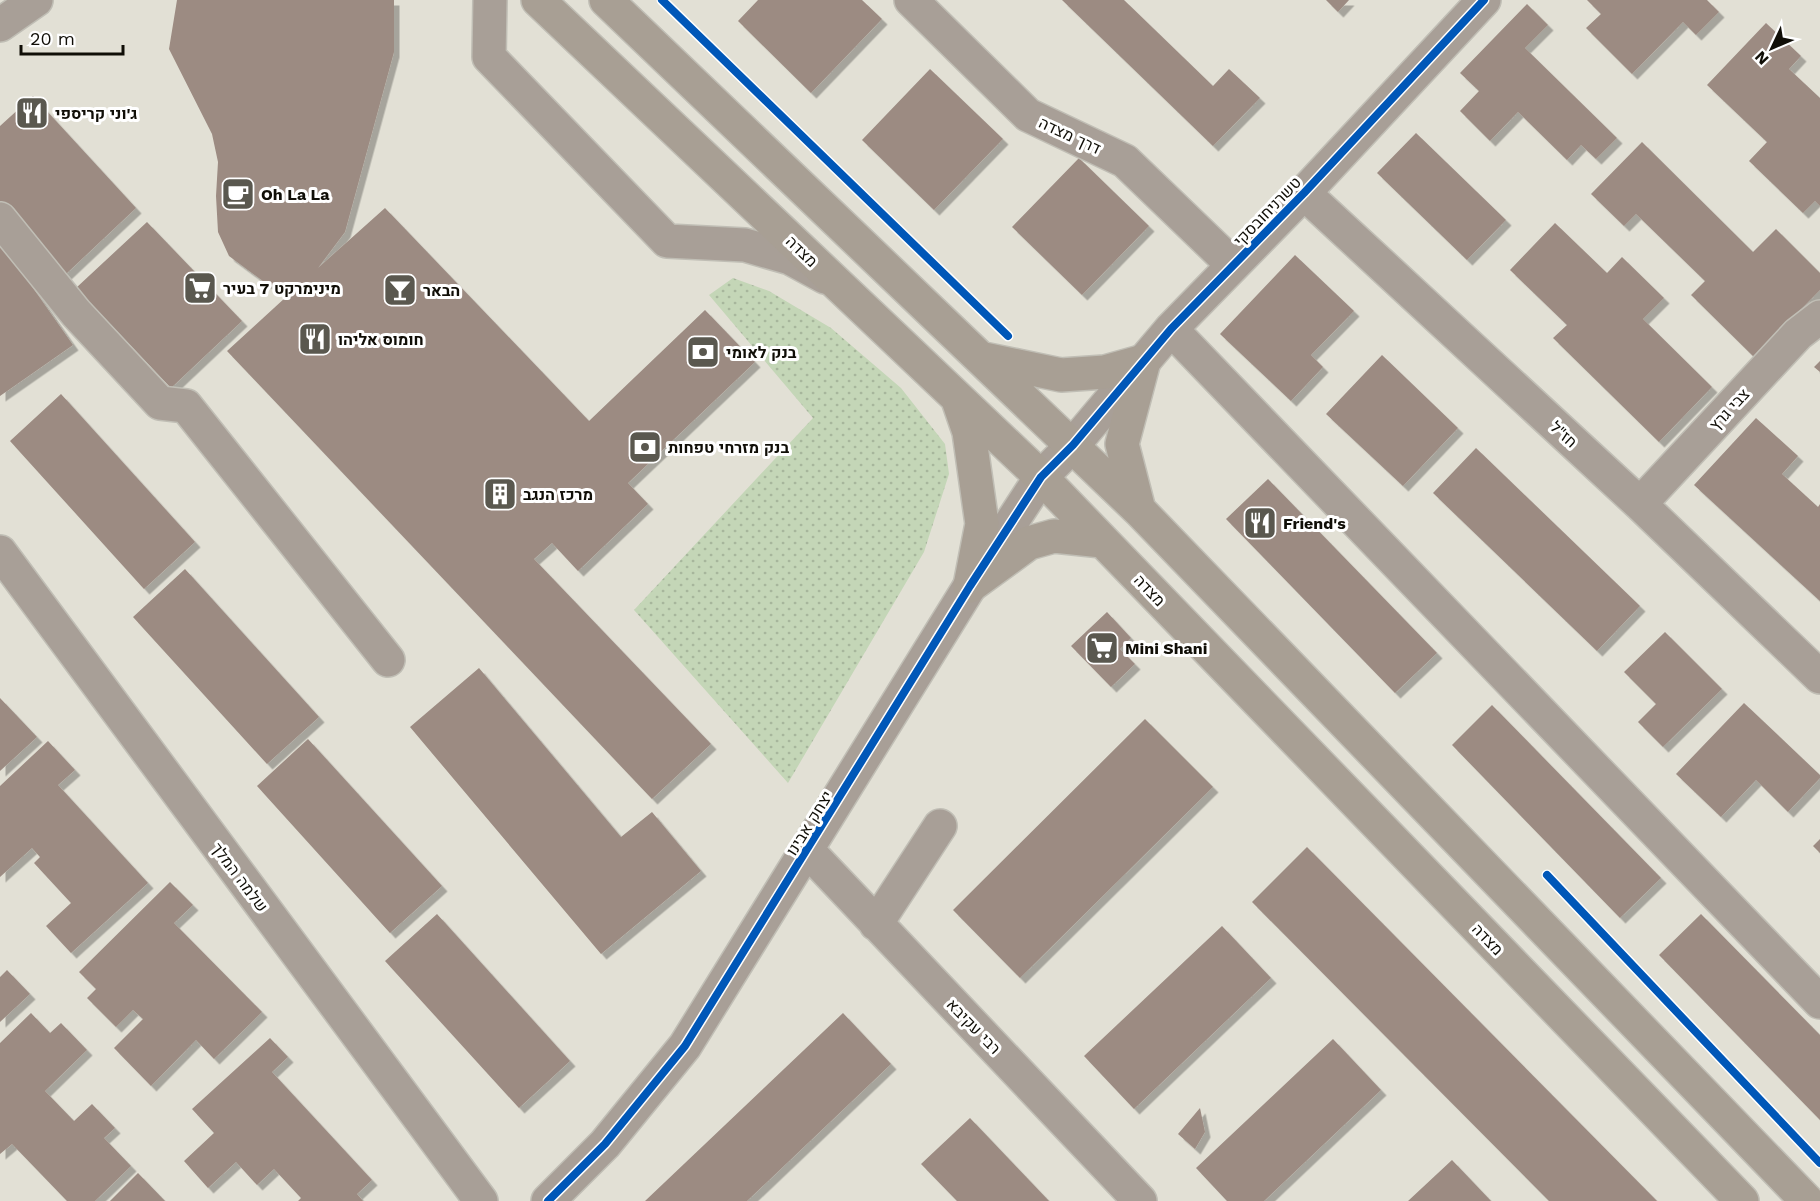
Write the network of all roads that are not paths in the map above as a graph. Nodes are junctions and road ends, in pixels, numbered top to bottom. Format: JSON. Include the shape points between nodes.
{"nodes":[{"id":1,"x":36,"y":0,"type":"edge"},
{"id":2,"x":490,"y":0,"type":"edge"},
{"id":3,"x":538,"y":0,"type":"edge"},
{"id":4,"x":606,"y":0,"type":"edge"},
{"id":5,"x":911,"y":0,"type":"edge"},
{"id":6,"x":1484,"y":0,"type":"edge"},
{"id":7,"x":0,"y":25,"type":"edge"},
{"id":8,"x":1304,"y":193,"type":"junction"},
{"id":9,"x":0,"y":219,"type":"edge"},
{"id":10,"x":1233,"y":265,"type":"junction"},
{"id":11,"x":836,"y":283,"type":"junction"},
{"id":12,"x":1820,"y":317,"type":"edge"},
{"id":13,"x":1171,"y":329,"type":"junction"},
{"id":14,"x":984,"y":359,"type":"junction"},
{"id":15,"x":1144,"y":361,"type":"junction"},
{"id":16,"x":958,"y":399,"type":"junction"},
{"id":17,"x":1073,"y":445,"type":"junction"},
{"id":18,"x":1041,"y":477,"type":"junction"},
{"id":19,"x":1640,"y":504,"type":"junction"},
{"id":20,"x":1140,"y":511,"type":"junction"},
{"id":21,"x":1102,"y":541,"type":"junction"},
{"id":22,"x":0,"y":552,"type":"edge"},
{"id":23,"x":970,"y":586,"type":"junction"},
{"id":24,"x":388,"y":660,"type":"dead end"},
{"id":25,"x":1820,"y":677,"type":"edge"},
{"id":26,"x":939,"y":826,"type":"dead end"},
{"id":27,"x":808,"y":851,"type":"junction"},
{"id":28,"x":876,"y":924,"type":"junction"},
{"id":29,"x":1820,"y":1002,"type":"edge"},
{"id":30,"x":481,"y":1201,"type":"edge"},
{"id":31,"x":548,"y":1201,"type":"edge"},
{"id":32,"x":1140,"y":1201,"type":"edge"},
{"id":33,"x":1742,"y":1201,"type":"edge"},
{"id":34,"x":1807,"y":1201,"type":"edge"}],
"edges":[{"from":1,"to":7,"type":"street"},
{"from":2,"to":11,"type":"street","via":[[489,57],[667,241],[744,245],[790,258]]},
{"from":3,"to":11,"type":"main road","name":"מצדה"},
{"from":4,"to":14,"type":"main road"},
{"from":5,"to":10,"type":"street","name":"דרך מצדה","via":[[1028,115],[1125,161]]},
{"from":6,"to":8,"type":"street","name":"טשרניחובסקי"},
{"from":8,"to":10,"type":"street","name":"טשרניחובסקי"},
{"from":8,"to":19,"type":"street","name":"חז\"ל"},
{"from":9,"to":24,"type":"street","via":[[76,312],[160,403],[186,406]]},
{"from":10,"to":13,"type":"street","name":"טשרניחובסקי"},
{"from":11,"to":16,"type":"main road","name":"מצדה"},
{"from":12,"to":19,"type":"street","name":"צבי גרץ","via":[[1798,334]]},
{"from":13,"to":15,"type":"street","name":"טשרניחובסקי"},
{"from":13,"to":29,"type":"street"},
{"from":14,"to":15,"type":"main road","via":[[1061,375],[1105,372]]},
{"from":14,"to":17,"type":"main road"},
{"from":15,"to":17,"type":"street","name":"טשרניחובסקי"},
{"from":15,"to":20,"type":"main road","via":[[1122,444]]},
{"from":16,"to":18,"type":"main road","name":"מצדה"},
{"from":16,"to":23,"type":"main road","via":[[969,432],[982,524]]},
{"from":17,"to":18,"type":"street","name":"יצחק אבינו"},
{"from":17,"to":20,"type":"main road"},
{"from":18,"to":21,"type":"main road","name":"מצדה"},
{"from":18,"to":23,"type":"street","name":"יצחק אבינו"},
{"from":19,"to":25,"type":"street","name":"חז\"ל"},
{"from":20,"to":34,"type":"main road"},
{"from":21,"to":23,"type":"main road","via":[[1054,536],[1029,543]]},
{"from":21,"to":33,"type":"main road","name":"מצדה"},
{"from":22,"to":30,"type":"street","name":"שלמה המלך"},
{"from":23,"to":27,"type":"street","name":"יצחק אבינו"},
{"from":26,"to":28,"type":"street"},
{"from":27,"to":28,"type":"street","name":"רבי עקיבא"},
{"from":27,"to":31,"type":"street","name":"יצחק אבינו","via":[[685,1046],[605,1144]]},
{"from":28,"to":32,"type":"street","name":"רבי עקיבא"}]}
